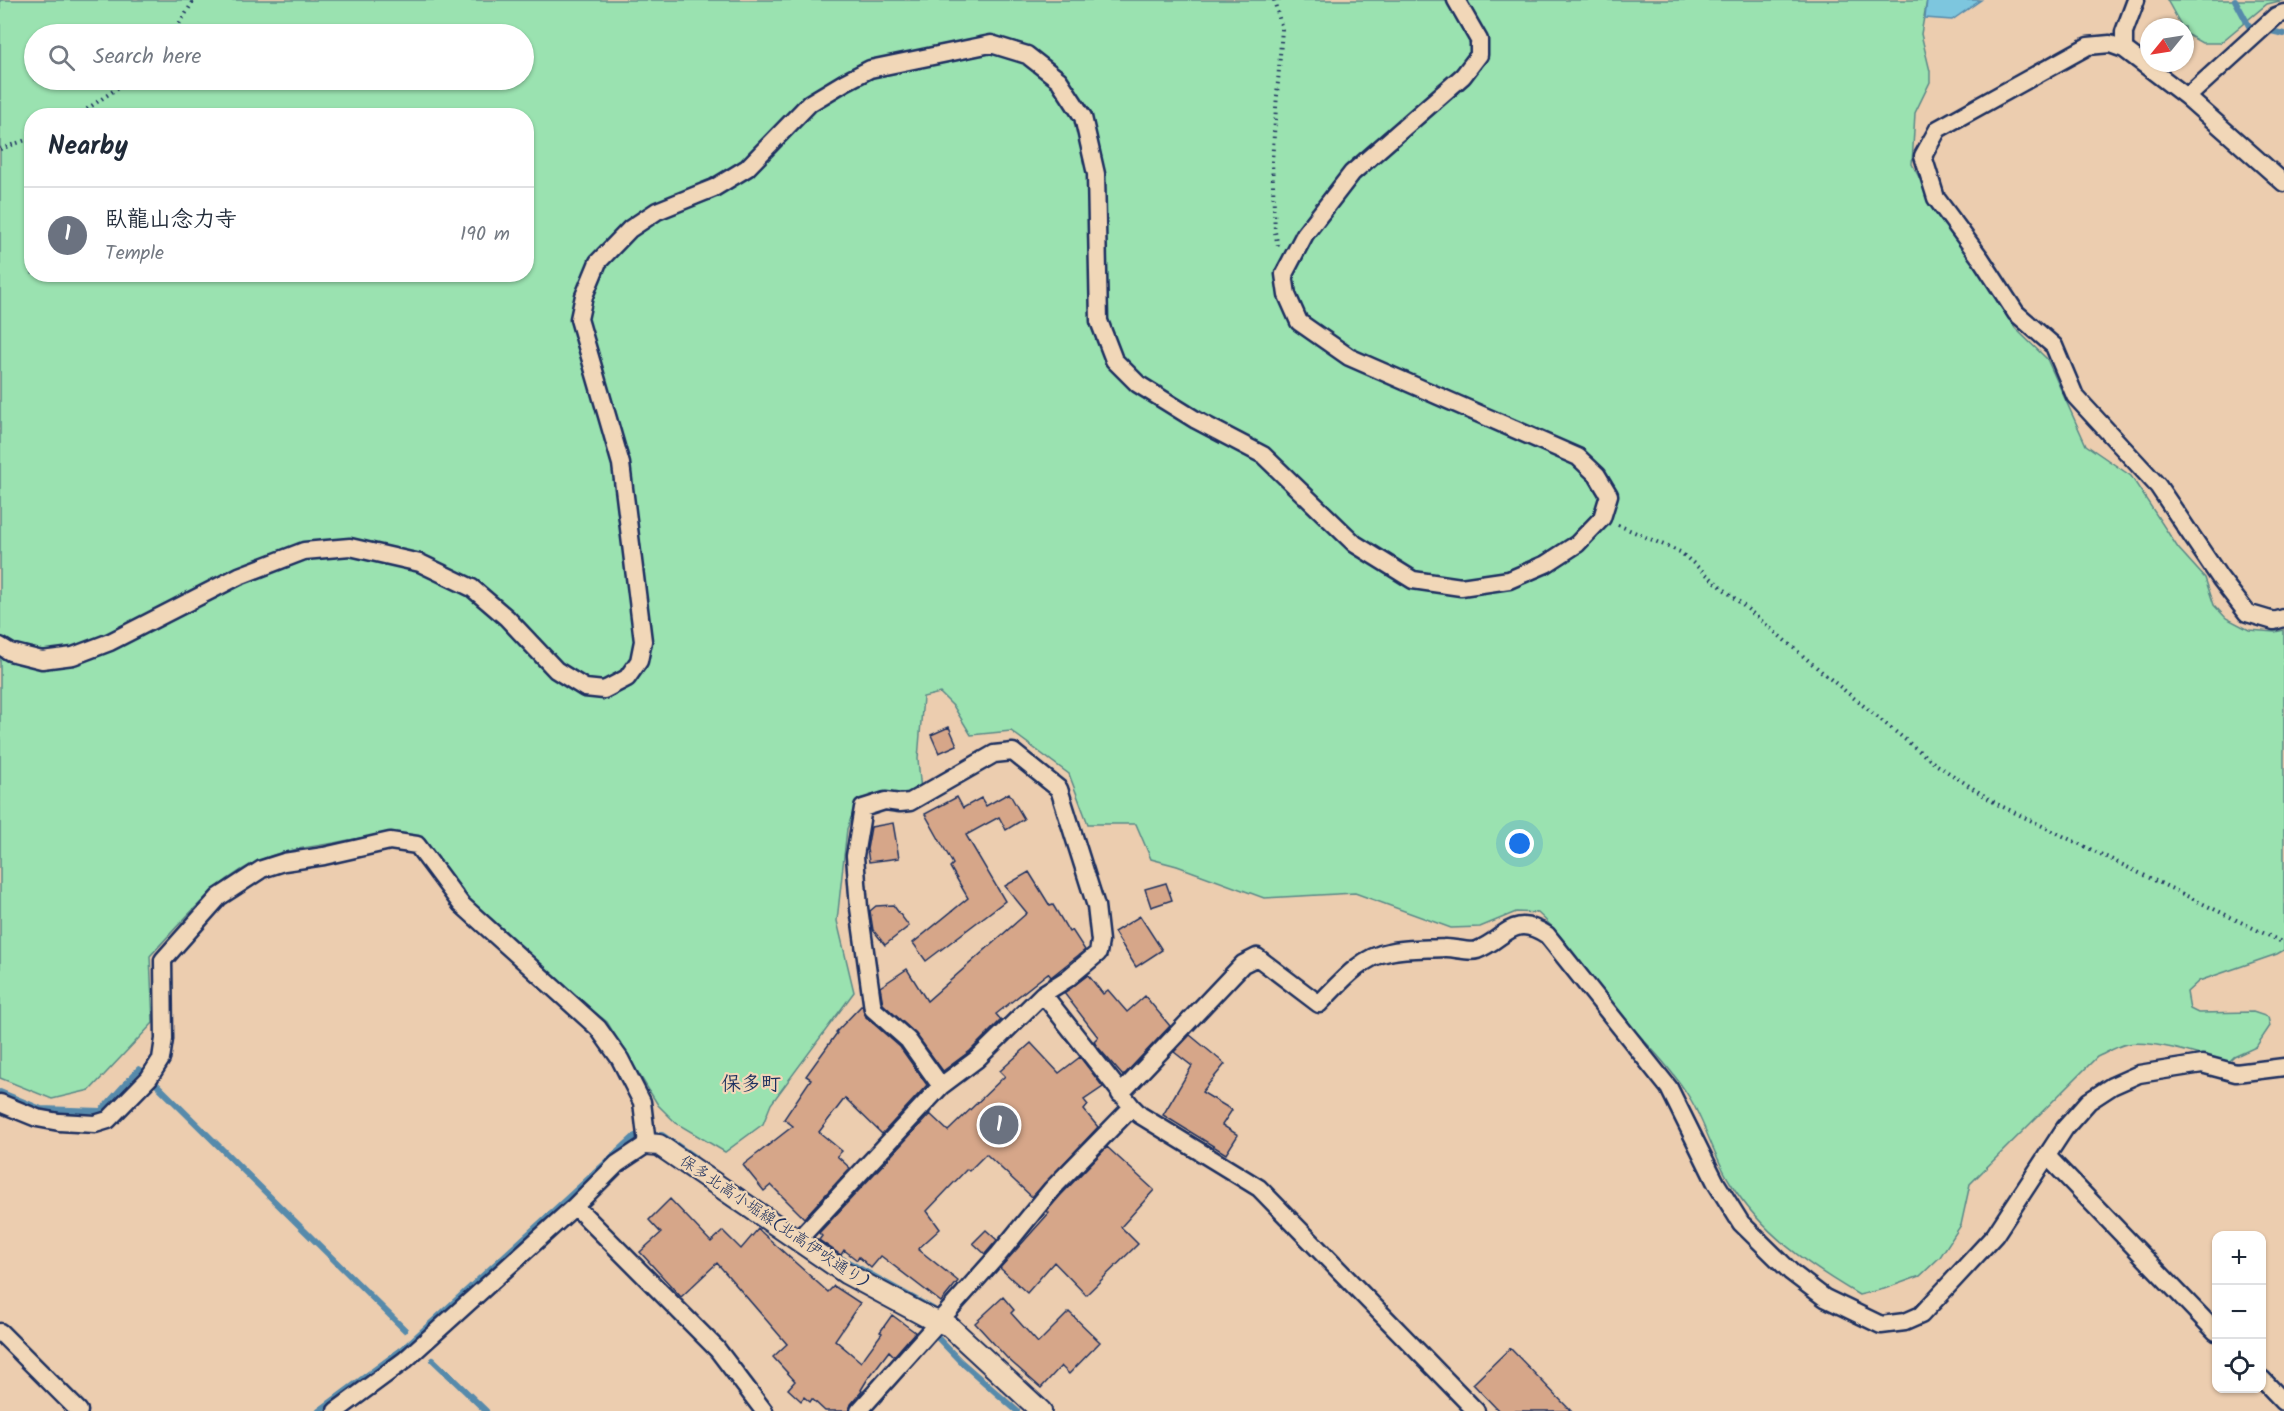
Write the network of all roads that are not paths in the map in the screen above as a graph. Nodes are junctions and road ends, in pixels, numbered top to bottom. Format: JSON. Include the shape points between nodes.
{"nodes":[{"id":1,"x":1456,"y":0,"type":"edge"},
{"id":2,"x":2136,"y":0,"type":"edge"},
{"id":3,"x":2284,"y":13,"type":"edge"},
{"id":4,"x":2124,"y":49,"type":"junction"},
{"id":5,"x":2187,"y":97,"type":"junction"},
{"id":6,"x":2284,"y":183,"type":"edge"},
{"id":7,"x":2284,"y":618,"type":"edge"},
{"id":8,"x":0,"y":646,"type":"edge"},
{"id":9,"x":1043,"y":994,"type":"junction"},
{"id":10,"x":2284,"y":1067,"type":"edge"},
{"id":11,"x":941,"y":1086,"type":"junction"},
{"id":12,"x":1120,"y":1094,"type":"junction"},
{"id":13,"x":0,"y":1103,"type":"edge"},
{"id":14,"x":1132,"y":1107,"type":"junction"},
{"id":15,"x":646,"y":1137,"type":"junction"},
{"id":16,"x":2048,"y":1157,"type":"junction"},
{"id":17,"x":575,"y":1206,"type":"junction"},
{"id":18,"x":800,"y":1239,"type":"junction"},
{"id":19,"x":940,"y":1322,"type":"junction"},
{"id":20,"x":2212,"y":1327,"type":"edge"},
{"id":21,"x":0,"y":1332,"type":"edge"},
{"id":22,"x":2266,"y":1383,"type":"edge"},
{"id":23,"x":2284,"y":1402,"type":"edge"},
{"id":24,"x":79,"y":1411,"type":"edge"},
{"id":25,"x":336,"y":1411,"type":"edge"},
{"id":26,"x":764,"y":1411,"type":"edge"},
{"id":27,"x":859,"y":1411,"type":"edge"},
{"id":28,"x":1041,"y":1411,"type":"edge"},
{"id":29,"x":1476,"y":1411,"type":"edge"}],
"edges":[{"from":1,"to":8,"type":"street","via":[[1479,40],[1479,55],[1462,76],[1352,173],[1305,234],[1284,274],[1287,295],[1299,321],[1348,357],[1578,458],[1597,475],[1609,495],[1602,518],[1577,544],[1546,564],[1509,580],[1461,587],[1413,580],[1355,544],[1263,455],[1138,384],[1114,360],[1099,321],[1096,174],[1083,117],[1059,80],[1043,67],[1027,55],[992,44],[870,69],[845,82],[810,103],[747,168],[714,188],[657,211],[630,229],[598,262],[579,319],[621,464],[643,641],[639,661],[627,678],[604,690],[585,688],[556,670],[472,588],[420,563],[350,547],[304,551],[239,576],[110,642],[72,656],[42,660]]},
{"from":2,"to":4,"type":"street","via":[[2124,32]]},
{"from":3,"to":5,"type":"street","via":[[2276,15]]},
{"from":4,"to":5,"type":"street"},
{"from":4,"to":7,"type":"street","via":[[2110,44],[2088,46],[1938,129],[1923,156],[1936,198],[2016,313],[2054,346],[2075,396],[2158,486],[2247,613],[2274,621]]},
{"from":5,"to":6,"type":"street"},
{"from":9,"to":11,"type":"street","via":[[977,1059]]},
{"from":9,"to":11,"type":"street","via":[[1098,952],[1100,940],[1096,906],[1059,789],[1014,752],[994,754],[910,801],[885,801],[863,808],[855,856],[873,1009],[908,1040]]},
{"from":9,"to":12,"type":"street"},
{"from":10,"to":16,"type":"street","via":[[2236,1073],[2202,1064],[2139,1074],[2089,1101],[2065,1128]]},
{"from":11,"to":18,"type":"street"},
{"from":12,"to":14,"type":"street"},
{"from":12,"to":16,"type":"street","via":[[1243,964],[1257,957],[1319,1004],[1350,973],[1373,957],[1390,951],[1451,947],[1474,951],[1505,931],[1526,926],[1547,935],[1669,1088],[1716,1183],[1741,1223],[1791,1272],[1825,1298],[1881,1325],[1921,1315],[1995,1235]]},
{"from":13,"to":15,"type":"street","via":[[58,1122],[95,1124],[108,1120],[149,1078],[161,1059],[164,960],[219,897],[262,869],[390,841],[417,845],[461,904],[598,1028],[620,1059],[642,1102]]},
{"from":14,"to":19,"type":"street","via":[[1052,1190]]},
{"from":14,"to":29,"type":"street","via":[[1259,1188]]},
{"from":15,"to":17,"type":"street"},
{"from":15,"to":18,"type":"street","name":"保多北高小堀線(北高伊吹通り)"},
{"from":16,"to":20,"type":"street"},
{"from":17,"to":25,"type":"street","via":[[405,1360]]},
{"from":17,"to":26,"type":"street","via":[[717,1349]]},
{"from":18,"to":19,"type":"street","name":"保多北高小堀線(北高伊吹通り)","via":[[848,1274]]},
{"from":19,"to":27,"type":"street"},
{"from":19,"to":28,"type":"street","name":"保多北高小堀線(北高伊吹通り)"},
{"from":21,"to":24,"type":"street"},
{"from":22,"to":23,"type":"street"}]}
